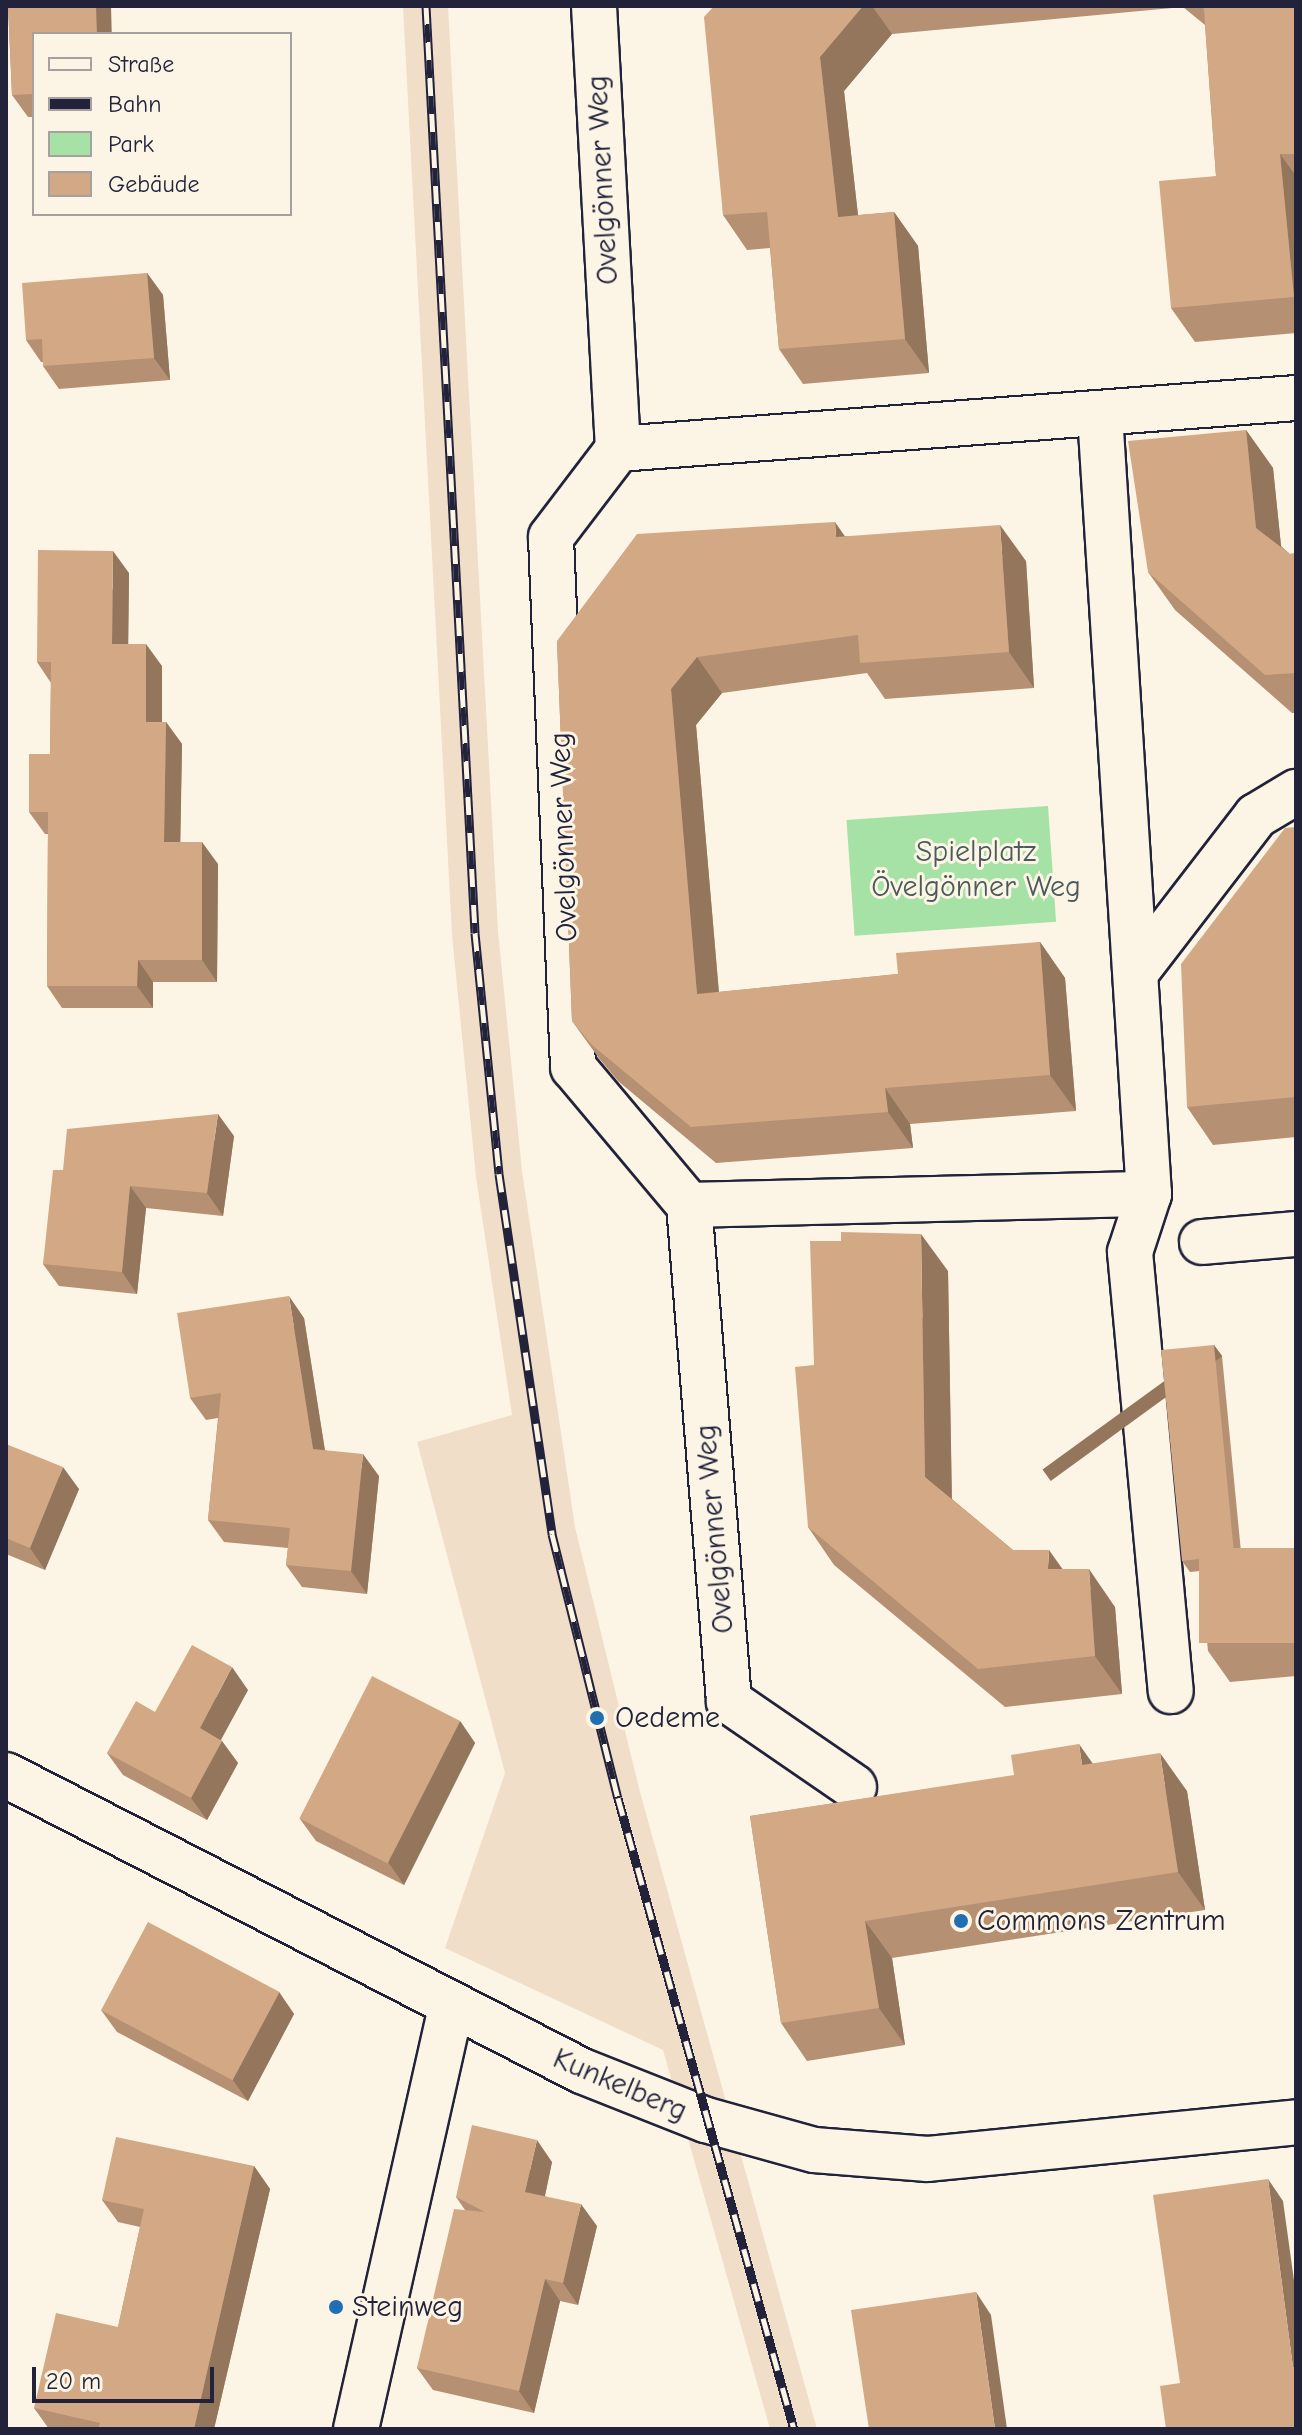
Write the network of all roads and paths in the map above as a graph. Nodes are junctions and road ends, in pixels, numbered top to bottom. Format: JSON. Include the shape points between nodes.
{"nodes":[{"id":1,"x":594,"y":6,"type":"edge"},
{"id":2,"x":1296,"y":398,"type":"edge"},
{"id":3,"x":1100,"y":414,"type":"junction"},
{"id":4,"x":618,"y":449,"type":"junction"},
{"id":5,"x":1296,"y":792,"type":"edge"},
{"id":6,"x":1136,"y":972,"type":"junction"},
{"id":7,"x":1149,"y":1194,"type":"junction"},
{"id":8,"x":689,"y":1205,"type":"junction"},
{"id":9,"x":1296,"y":1234,"type":"edge"},
{"id":10,"x":1202,"y":1242,"type":"dead end"},
{"id":11,"x":1171,"y":1691,"type":"dead end"},
{"id":12,"x":6,"y":1775,"type":"edge"},
{"id":13,"x":854,"y":1787,"type":"dead end"},
{"id":14,"x":451,"y":2009,"type":"junction"},
{"id":15,"x":1296,"y":2122,"type":"edge"},
{"id":16,"x":356,"y":2429,"type":"edge"}],
"edges":[{"from":1,"to":4,"type":"street","name":"Ovelgönner Weg"},
{"from":2,"to":3,"type":"street"},
{"from":3,"to":4,"type":"street"},
{"from":3,"to":6,"type":"street"},
{"from":4,"to":8,"type":"street","name":"Ovelgönner Weg","via":[[551,537],[573,1067]]},
{"from":5,"to":6,"type":"street","via":[[1256,816]]},
{"from":6,"to":7,"type":"street"},
{"from":7,"to":8,"type":"street"},
{"from":7,"to":11,"type":"street","via":[[1130,1252]]},
{"from":8,"to":13,"type":"street","name":"Ovelgönner Weg","via":[[729,1701]]},
{"from":9,"to":10,"type":"street"},
{"from":12,"to":14,"type":"street","name":"Kunkelberg"},
{"from":14,"to":15,"type":"street","name":"Kunkelberg","via":[[706,2120],[814,2150],[928,2159]]},
{"from":14,"to":16,"type":"street"}]}
